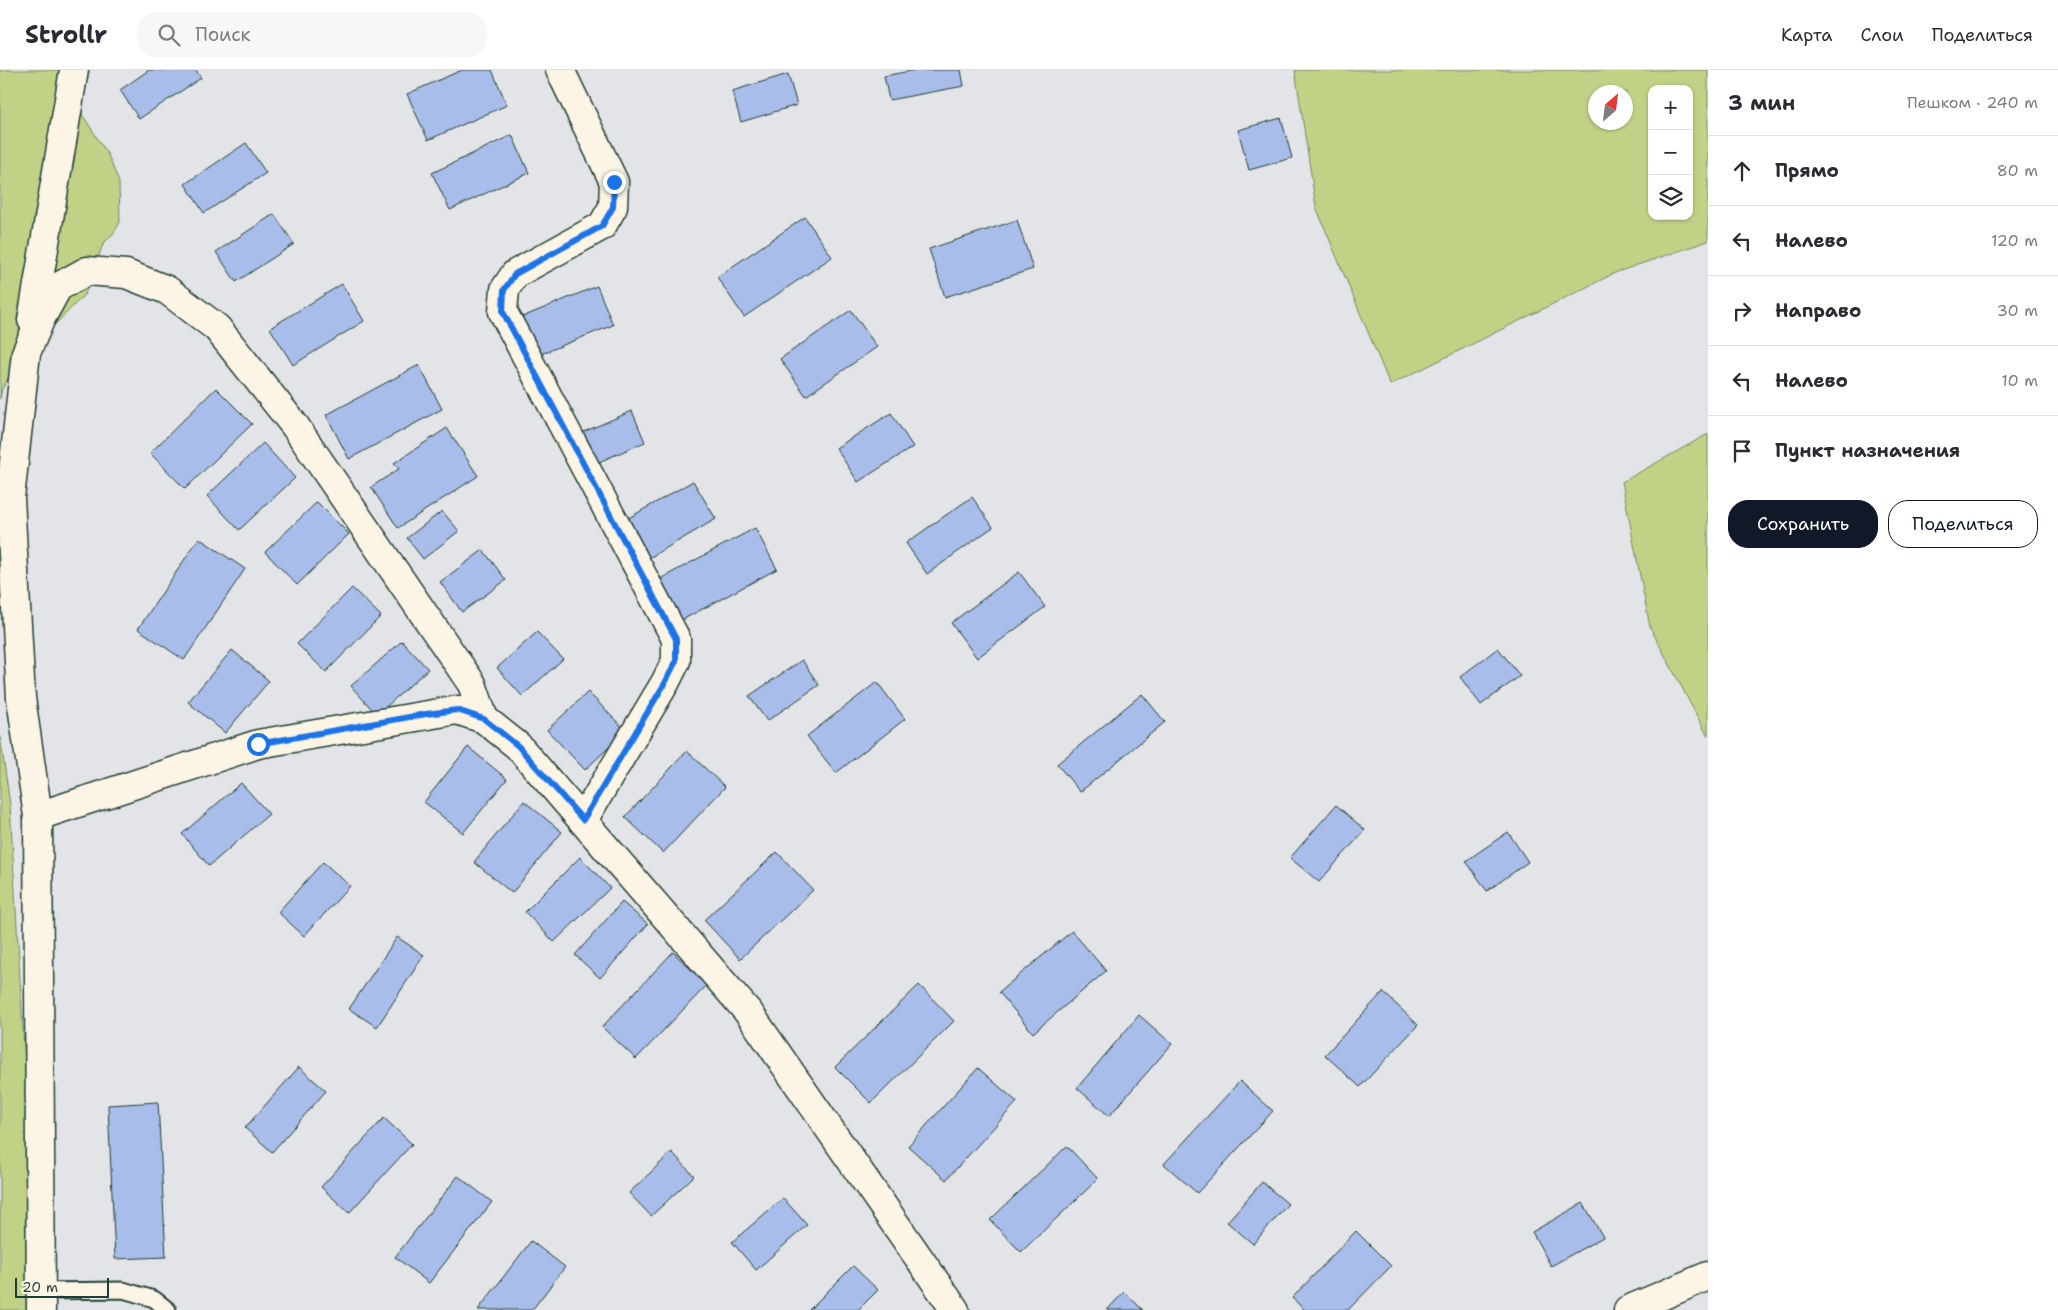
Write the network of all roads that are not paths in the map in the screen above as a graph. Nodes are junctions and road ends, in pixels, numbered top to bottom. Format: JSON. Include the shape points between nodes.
{"nodes":[{"id":1,"x":74,"y":70,"type":"edge"},
{"id":2,"x":560,"y":70,"type":"edge"},
{"id":3,"x":26,"y":353,"type":"junction"},
{"id":4,"x":484,"y":719,"type":"junction"},
{"id":5,"x":38,"y":816,"type":"junction"},
{"id":6,"x":583,"y":820,"type":"junction"},
{"id":7,"x":1708,"y":1276,"type":"edge"},
{"id":8,"x":40,"y":1300,"type":"edge"},
{"id":9,"x":168,"y":1310,"type":"edge"},
{"id":10,"x":955,"y":1310,"type":"edge"},
{"id":11,"x":1628,"y":1310,"type":"edge"}],
"edges":[{"from":1,"to":3,"type":"street"},
{"from":2,"to":6,"type":"street","via":[[614,182],[613,207],[602,226],[515,274],[504,290],[503,312],[676,639],[676,661],[665,683]]},
{"from":3,"to":4,"type":"street","via":[[58,286],[87,271],[126,274],[168,290],[217,328],[295,426],[472,684]]},
{"from":3,"to":5,"type":"street","via":[[10,498],[21,698]]},
{"from":4,"to":5,"type":"street","via":[[457,710],[258,744]]},
{"from":4,"to":6,"type":"street","via":[[518,746]]},
{"from":5,"to":8,"type":"street"},
{"from":6,"to":10,"type":"street","via":[[749,1013]]},
{"from":7,"to":11,"type":"street"},
{"from":8,"to":9,"type":"lane","via":[[123,1290],[154,1299]]}]}
